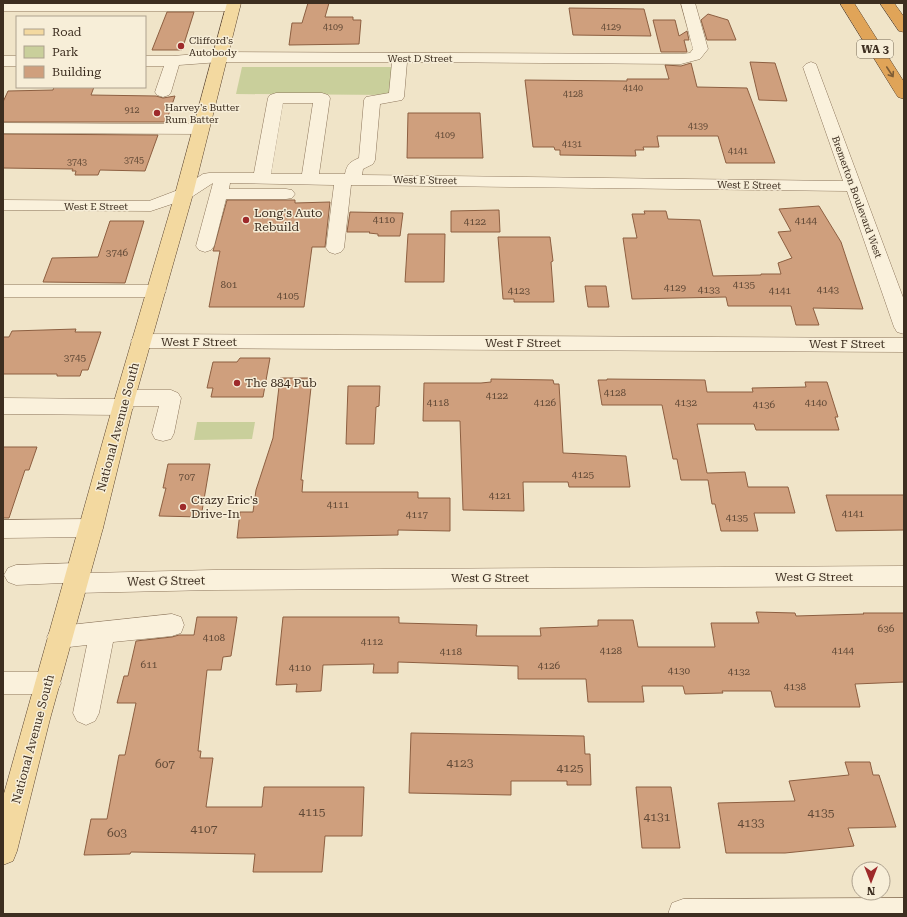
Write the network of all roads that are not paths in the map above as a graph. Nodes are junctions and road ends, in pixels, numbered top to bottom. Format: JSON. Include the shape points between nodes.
{"nodes":[{"id":1,"x":688,"y":3,"type":"edge"},
{"id":2,"x":847,"y":3,"type":"edge"},
{"id":3,"x":887,"y":3,"type":"edge"},
{"id":4,"x":234,"y":5,"type":"edge"},
{"id":5,"x":3,"y":7,"type":"edge"},
{"id":6,"x":904,"y":28,"type":"edge"},
{"id":7,"x":220,"y":57,"type":"junction"},
{"id":8,"x":400,"y":58,"type":"junction"},
{"id":9,"x":3,"y":61,"type":"edge"},
{"id":10,"x":16,"y":61,"type":"edge"},
{"id":11,"x":146,"y":61,"type":"edge"},
{"id":12,"x":173,"y":61,"type":"junction"},
{"id":13,"x":810,"y":67,"type":"dead end"},
{"id":14,"x":163,"y":92,"type":"dead end"},
{"id":15,"x":904,"y":94,"type":"edge"},
{"id":16,"x":3,"y":128,"type":"edge"},
{"id":17,"x":201,"y":129,"type":"junction"},
{"id":18,"x":262,"y":178,"type":"junction"},
{"id":19,"x":310,"y":179,"type":"junction"},
{"id":20,"x":348,"y":179,"type":"junction"},
{"id":21,"x":221,"y":186,"type":"junction"},
{"id":22,"x":854,"y":186,"type":"junction"},
{"id":23,"x":184,"y":194,"type":"junction"},
{"id":24,"x":286,"y":194,"type":"dead end"},
{"id":25,"x":3,"y":205,"type":"edge"},
{"id":26,"x":205,"y":246,"type":"dead end"},
{"id":27,"x":335,"y":248,"type":"dead end"},
{"id":28,"x":3,"y":291,"type":"edge"},
{"id":29,"x":156,"y":291,"type":"junction"},
{"id":30,"x":904,"y":327,"type":"edge"},
{"id":31,"x":141,"y":341,"type":"junction"},
{"id":32,"x":904,"y":344,"type":"edge"},
{"id":33,"x":124,"y":403,"type":"junction"},
{"id":34,"x":3,"y":406,"type":"edge"},
{"id":35,"x":163,"y":433,"type":"dead end"},
{"id":36,"x":91,"y":528,"type":"junction"},
{"id":37,"x":3,"y":529,"type":"edge"},
{"id":38,"x":16,"y":575,"type":"dead end"},
{"id":39,"x":904,"y":576,"type":"edge"},
{"id":40,"x":77,"y":578,"type":"junction"},
{"id":41,"x":172,"y":625,"type":"dead end"},
{"id":42,"x":102,"y":632,"type":"junction"},
{"id":43,"x":60,"y":637,"type":"junction"},
{"id":44,"x":3,"y":683,"type":"edge"},
{"id":45,"x":48,"y":683,"type":"junction"},
{"id":46,"x":86,"y":713,"type":"dead end"},
{"id":47,"x":3,"y":851,"type":"edge"},
{"id":48,"x":904,"y":913,"type":"edge"},
{"id":49,"x":683,"y":914,"type":"edge"}],
"edges":[{"from":1,"to":8,"type":"street","name":"West D Street","via":[[701,50],[695,56],[681,59]]},
{"from":2,"to":15,"type":"highway","number":"WA 3","one_way":true},
{"from":3,"to":6,"type":"highway","number":"WA 3"},
{"from":4,"to":5,"type":"street"},
{"from":4,"to":7,"type":"main road","name":"National Avenue South"},
{"from":7,"to":8,"type":"street","name":"West D Street"},
{"from":7,"to":12,"type":"street","name":"West D Street"},
{"from":7,"to":17,"type":"main road","name":"National Avenue South"},
{"from":8,"to":20,"type":"street","via":[[396,97],[372,100],[367,160],[355,166]]},
{"from":9,"to":10,"type":"street"},
{"from":11,"to":12,"type":"street","name":"West D Street"},
{"from":12,"to":14,"type":"street"},
{"from":13,"to":22,"type":"street","name":"Bremerton Boulevard West"},
{"from":16,"to":17,"type":"street"},
{"from":17,"to":23,"type":"main road","name":"National Avenue South"},
{"from":18,"to":19,"type":"street","name":"West E Street"},
{"from":18,"to":19,"type":"street","via":[[276,98],[322,98]]},
{"from":18,"to":21,"type":"street","name":"West E Street"},
{"from":19,"to":20,"type":"street","name":"West E Street"},
{"from":20,"to":22,"type":"street","name":"West E Street"},
{"from":20,"to":27,"type":"street"},
{"from":21,"to":23,"type":"street","name":"West E Street","via":[[209,178]]},
{"from":21,"to":24,"type":"street"},
{"from":21,"to":26,"type":"street"},
{"from":22,"to":30,"type":"street","name":"Bremerton Boulevard West"},
{"from":23,"to":25,"type":"street","name":"West E Street","via":[[152,206]]},
{"from":23,"to":29,"type":"main road","name":"National Avenue South"},
{"from":28,"to":29,"type":"street"},
{"from":29,"to":31,"type":"main road","name":"National Avenue South"},
{"from":31,"to":32,"type":"street","name":"West F Street"},
{"from":31,"to":33,"type":"main road","name":"National Avenue South"},
{"from":33,"to":34,"type":"street"},
{"from":33,"to":35,"type":"street","via":[[171,398]]},
{"from":33,"to":36,"type":"main road","name":"National Avenue South"},
{"from":36,"to":37,"type":"street"},
{"from":36,"to":40,"type":"main road","name":"National Avenue South"},
{"from":38,"to":40,"type":"street","name":"West G Street"},
{"from":39,"to":40,"type":"street","name":"West G Street","via":[[213,580]]},
{"from":40,"to":43,"type":"main road","name":"National Avenue South"},
{"from":41,"to":42,"type":"street"},
{"from":42,"to":43,"type":"street"},
{"from":42,"to":46,"type":"street"},
{"from":43,"to":45,"type":"main road","name":"National Avenue South"},
{"from":44,"to":45,"type":"street"},
{"from":45,"to":47,"type":"main road","name":"National Avenue South"},
{"from":48,"to":49,"type":"street"}]}
